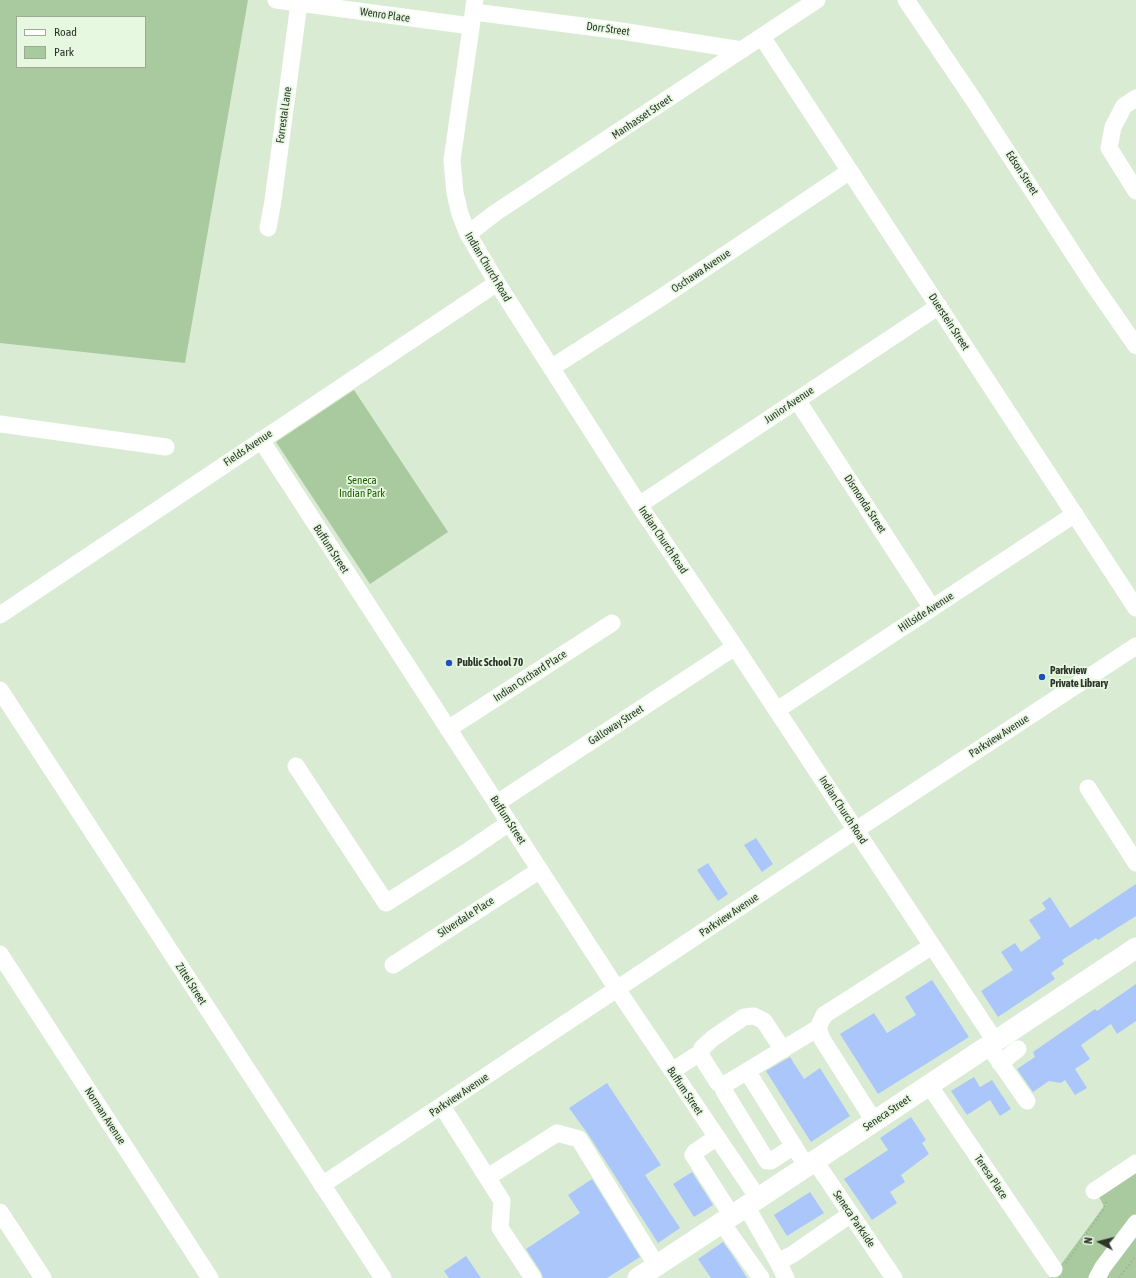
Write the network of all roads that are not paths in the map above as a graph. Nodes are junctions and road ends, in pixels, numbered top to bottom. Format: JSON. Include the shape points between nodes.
{"nodes":[{"id":1,"x":276,"y":0,"type":"edge"},
{"id":2,"x":817,"y":0,"type":"edge"},
{"id":3,"x":906,"y":0,"type":"edge"},
{"id":4,"x":299,"y":3,"type":"junction"},
{"id":5,"x":473,"y":13,"type":"edge"},
{"id":6,"x":762,"y":36,"type":"junction"},
{"id":7,"x":742,"y":50,"type":"junction"},
{"id":8,"x":1136,"y":98,"type":"edge"},
{"id":9,"x":850,"y":171,"type":"junction"},
{"id":10,"x":1136,"y":190,"type":"edge"},
{"id":11,"x":268,"y":228,"type":"dead end"},
{"id":12,"x":468,"y":234,"type":"junction"},
{"id":13,"x":497,"y":283,"type":"junction"},
{"id":14,"x":939,"y":306,"type":"junction"},
{"id":15,"x":1136,"y":346,"type":"edge"},
{"id":16,"x":551,"y":368,"type":"junction"},
{"id":17,"x":797,"y":400,"type":"junction"},
{"id":18,"x":0,"y":424,"type":"edge"},
{"id":19,"x":260,"y":440,"type":"junction"},
{"id":20,"x":166,"y":447,"type":"dead end"},
{"id":21,"x":639,"y":505,"type":"junction"},
{"id":22,"x":1075,"y":514,"type":"junction"},
{"id":23,"x":932,"y":608,"type":"junction"},
{"id":24,"x":1136,"y":608,"type":"edge"},
{"id":25,"x":0,"y":615,"type":"edge"},
{"id":26,"x":612,"y":623,"type":"dead end"},
{"id":27,"x":1136,"y":646,"type":"edge"},
{"id":28,"x":735,"y":647,"type":"junction"},
{"id":29,"x":0,"y":690,"type":"edge"},
{"id":30,"x":777,"y":710,"type":"junction"},
{"id":31,"x":448,"y":729,"type":"junction"},
{"id":32,"x":296,"y":766,"type":"dead end"},
{"id":33,"x":1088,"y":788,"type":"dead end"},
{"id":34,"x":497,"y":803,"type":"junction"},
{"id":35,"x":509,"y":823,"type":"junction"},
{"id":36,"x":856,"y":830,"type":"junction"},
{"id":37,"x":1136,"y":863,"type":"edge"},
{"id":38,"x":540,"y":870,"type":"junction"},
{"id":39,"x":932,"y":946,"type":"junction"},
{"id":40,"x":1136,"y":948,"type":"edge"},
{"id":41,"x":0,"y":954,"type":"edge"},
{"id":42,"x":392,"y":965,"type":"dead end"},
{"id":43,"x":617,"y":989,"type":"junction"},
{"id":44,"x":818,"y":1028,"type":"junction"},
{"id":45,"x":991,"y":1043,"type":"junction"},
{"id":46,"x":1018,"y":1049,"type":"dead end"},
{"id":47,"x":783,"y":1050,"type":"junction"},
{"id":48,"x":701,"y":1056,"type":"junction"},
{"id":49,"x":1000,"y":1063,"type":"junction"},
{"id":50,"x":672,"y":1071,"type":"junction"},
{"id":51,"x":747,"y":1071,"type":"junction"},
{"id":52,"x":723,"y":1084,"type":"junction"},
{"id":53,"x":929,"y":1085,"type":"junction"},
{"id":54,"x":1027,"y":1101,"type":"dead end"},
{"id":55,"x":442,"y":1106,"type":"junction"},
{"id":56,"x":874,"y":1121,"type":"junction"},
{"id":57,"x":717,"y":1137,"type":"junction"},
{"id":58,"x":794,"y":1146,"type":"junction"},
{"id":59,"x":1136,"y":1163,"type":"edge"},
{"id":60,"x":811,"y":1164,"type":"junction"},
{"id":61,"x":488,"y":1177,"type":"junction"},
{"id":62,"x":322,"y":1185,"type":"junction"},
{"id":63,"x":1094,"y":1191,"type":"dead end"},
{"id":64,"x":739,"y":1211,"type":"junction"},
{"id":65,"x":0,"y":1212,"type":"edge"},
{"id":66,"x":851,"y":1214,"type":"junction"},
{"id":67,"x":1136,"y":1223,"type":"edge"},
{"id":68,"x":778,"y":1262,"type":"junction"},
{"id":69,"x":657,"y":1266,"type":"junction"},
{"id":70,"x":1058,"y":1268,"type":"road end"},
{"id":71,"x":43,"y":1278,"type":"edge"},
{"id":72,"x":210,"y":1278,"type":"edge"},
{"id":73,"x":383,"y":1278,"type":"edge"},
{"id":74,"x":532,"y":1278,"type":"edge"},
{"id":75,"x":638,"y":1278,"type":"edge"},
{"id":76,"x":761,"y":1278,"type":"edge"},
{"id":77,"x":786,"y":1278,"type":"edge"},
{"id":78,"x":894,"y":1278,"type":"edge"},
{"id":79,"x":1097,"y":1278,"type":"edge"}],
"edges":[{"from":1,"to":4,"type":"street","name":"Wenro Place"},
{"from":2,"to":6,"type":"street","name":"Manhasset Street"},
{"from":3,"to":15,"type":"street","name":"Edson Street"},
{"from":4,"to":5,"type":"street","name":"Wenro Place"},
{"from":4,"to":11,"type":"street","name":"Forrestal Lane"},
{"from":5,"to":7,"type":"street","name":"Dorr Street","via":[[591,27]]},
{"from":5,"to":12,"type":"street","name":"Indian Church Road","via":[[452,160],[454,193]]},
{"from":6,"to":7,"type":"street","name":"Manhasset Street"},
{"from":6,"to":9,"type":"street","name":"Duerstein Street"},
{"from":7,"to":12,"type":"street","name":"Manhasset Street","via":[[495,213]]},
{"from":8,"to":10,"type":"street","via":[[1124,106],[1113,127],[1109,148]]},
{"from":9,"to":14,"type":"street","name":"Duerstein Street"},
{"from":9,"to":16,"type":"street","name":"Oschawa Avenue"},
{"from":12,"to":13,"type":"street","name":"Indian Church Road"},
{"from":13,"to":16,"type":"street","name":"Indian Church Road"},
{"from":13,"to":19,"type":"street","name":"Fields Avenue"},
{"from":14,"to":17,"type":"street","name":"Junior Avenue"},
{"from":14,"to":22,"type":"street","name":"Duerstein Street"},
{"from":16,"to":21,"type":"street","name":"Indian Church Road"},
{"from":17,"to":21,"type":"street","name":"Junior Avenue"},
{"from":17,"to":23,"type":"street","name":"Dismonda Street"},
{"from":18,"to":20,"type":"street"},
{"from":19,"to":25,"type":"street","name":"Fields Avenue"},
{"from":19,"to":31,"type":"street","name":"Buffum Street"},
{"from":21,"to":28,"type":"street","name":"Indian Church Road"},
{"from":22,"to":23,"type":"street","name":"Hillside Avenue"},
{"from":22,"to":24,"type":"street","name":"Duerstein Street"},
{"from":23,"to":30,"type":"street","name":"Hillside Avenue"},
{"from":26,"to":31,"type":"street","name":"Indian Orchard Place"},
{"from":27,"to":36,"type":"street","name":"Parkview Avenue"},
{"from":28,"to":30,"type":"street","name":"Indian Church Road"},
{"from":28,"to":34,"type":"street","name":"Galloway Street"},
{"from":29,"to":62,"type":"street","name":"Zittel Street"},
{"from":30,"to":36,"type":"street","name":"Indian Church Road"},
{"from":31,"to":34,"type":"street","name":"Buffum Street"},
{"from":32,"to":35,"type":"street","via":[[386,903]]},
{"from":33,"to":37,"type":"street"},
{"from":34,"to":35,"type":"street","name":"Buffum Street"},
{"from":35,"to":38,"type":"street","name":"Buffum Street"},
{"from":36,"to":39,"type":"street","name":"Indian Church Road"},
{"from":36,"to":43,"type":"street","name":"Parkview Avenue"},
{"from":38,"to":42,"type":"street","name":"Silverdale Place"},
{"from":38,"to":43,"type":"street","name":"Buffum Street"},
{"from":39,"to":44,"type":"street","via":[[824,1015]]},
{"from":39,"to":45,"type":"street","name":"Indian Church Road"},
{"from":40,"to":45,"type":"main road","name":"Seneca Street"},
{"from":41,"to":72,"type":"street","name":"Norman Avenue"},
{"from":43,"to":50,"type":"street","name":"Buffum Street"},
{"from":43,"to":55,"type":"street","name":"Parkview Avenue"},
{"from":44,"to":47,"type":"street"},
{"from":44,"to":56,"type":"street","via":[[822,1039]]},
{"from":45,"to":49,"type":"street","name":"Indian Church Road"},
{"from":45,"to":53,"type":"main road","name":"Seneca Street"},
{"from":46,"to":49,"type":"street"},
{"from":47,"to":48,"type":"street","via":[[764,1021],[754,1016],[744,1017],[712,1038],[702,1048]]},
{"from":47,"to":51,"type":"street"},
{"from":48,"to":50,"type":"street","via":[[695,1056]]},
{"from":48,"to":52,"type":"street","via":[[718,1083]]},
{"from":49,"to":54,"type":"street","name":"Indian Church Road"},
{"from":50,"to":57,"type":"street","name":"Buffum Street"},
{"from":51,"to":52,"type":"street"},
{"from":51,"to":58,"type":"street","name":"Seneca Parkside"},
{"from":52,"to":58,"type":"street","via":[[724,1090],[767,1160],[771,1161]]},
{"from":53,"to":56,"type":"main road","name":"Seneca Street"},
{"from":53,"to":70,"type":"street","name":"Teresa Place"},
{"from":55,"to":61,"type":"street"},
{"from":55,"to":62,"type":"street","name":"Parkview Avenue"},
{"from":56,"to":60,"type":"main road","name":"Seneca Street"},
{"from":57,"to":64,"type":"street","name":"Buffum Street"},
{"from":57,"to":64,"type":"street","via":[[693,1155]]},
{"from":58,"to":60,"type":"street","name":"Seneca Parkside"},
{"from":59,"to":63,"type":"street"},
{"from":60,"to":64,"type":"main road","name":"Seneca Street"},
{"from":60,"to":66,"type":"street","name":"Seneca Parkside"},
{"from":61,"to":69,"type":"street","via":[[557,1134],[579,1139]]},
{"from":61,"to":74,"type":"street","via":[[502,1201],[500,1228]]},
{"from":62,"to":73,"type":"street","name":"Zittel Street"},
{"from":64,"to":68,"type":"street"},
{"from":64,"to":69,"type":"main road","name":"Seneca Street"},
{"from":64,"to":76,"type":"street"},
{"from":65,"to":71,"type":"street"},
{"from":66,"to":68,"type":"street"},
{"from":66,"to":78,"type":"street","name":"Seneca Parkside"},
{"from":67,"to":79,"type":"street"},
{"from":68,"to":77,"type":"street"},
{"from":69,"to":75,"type":"main road","name":"Seneca Street"}]}
